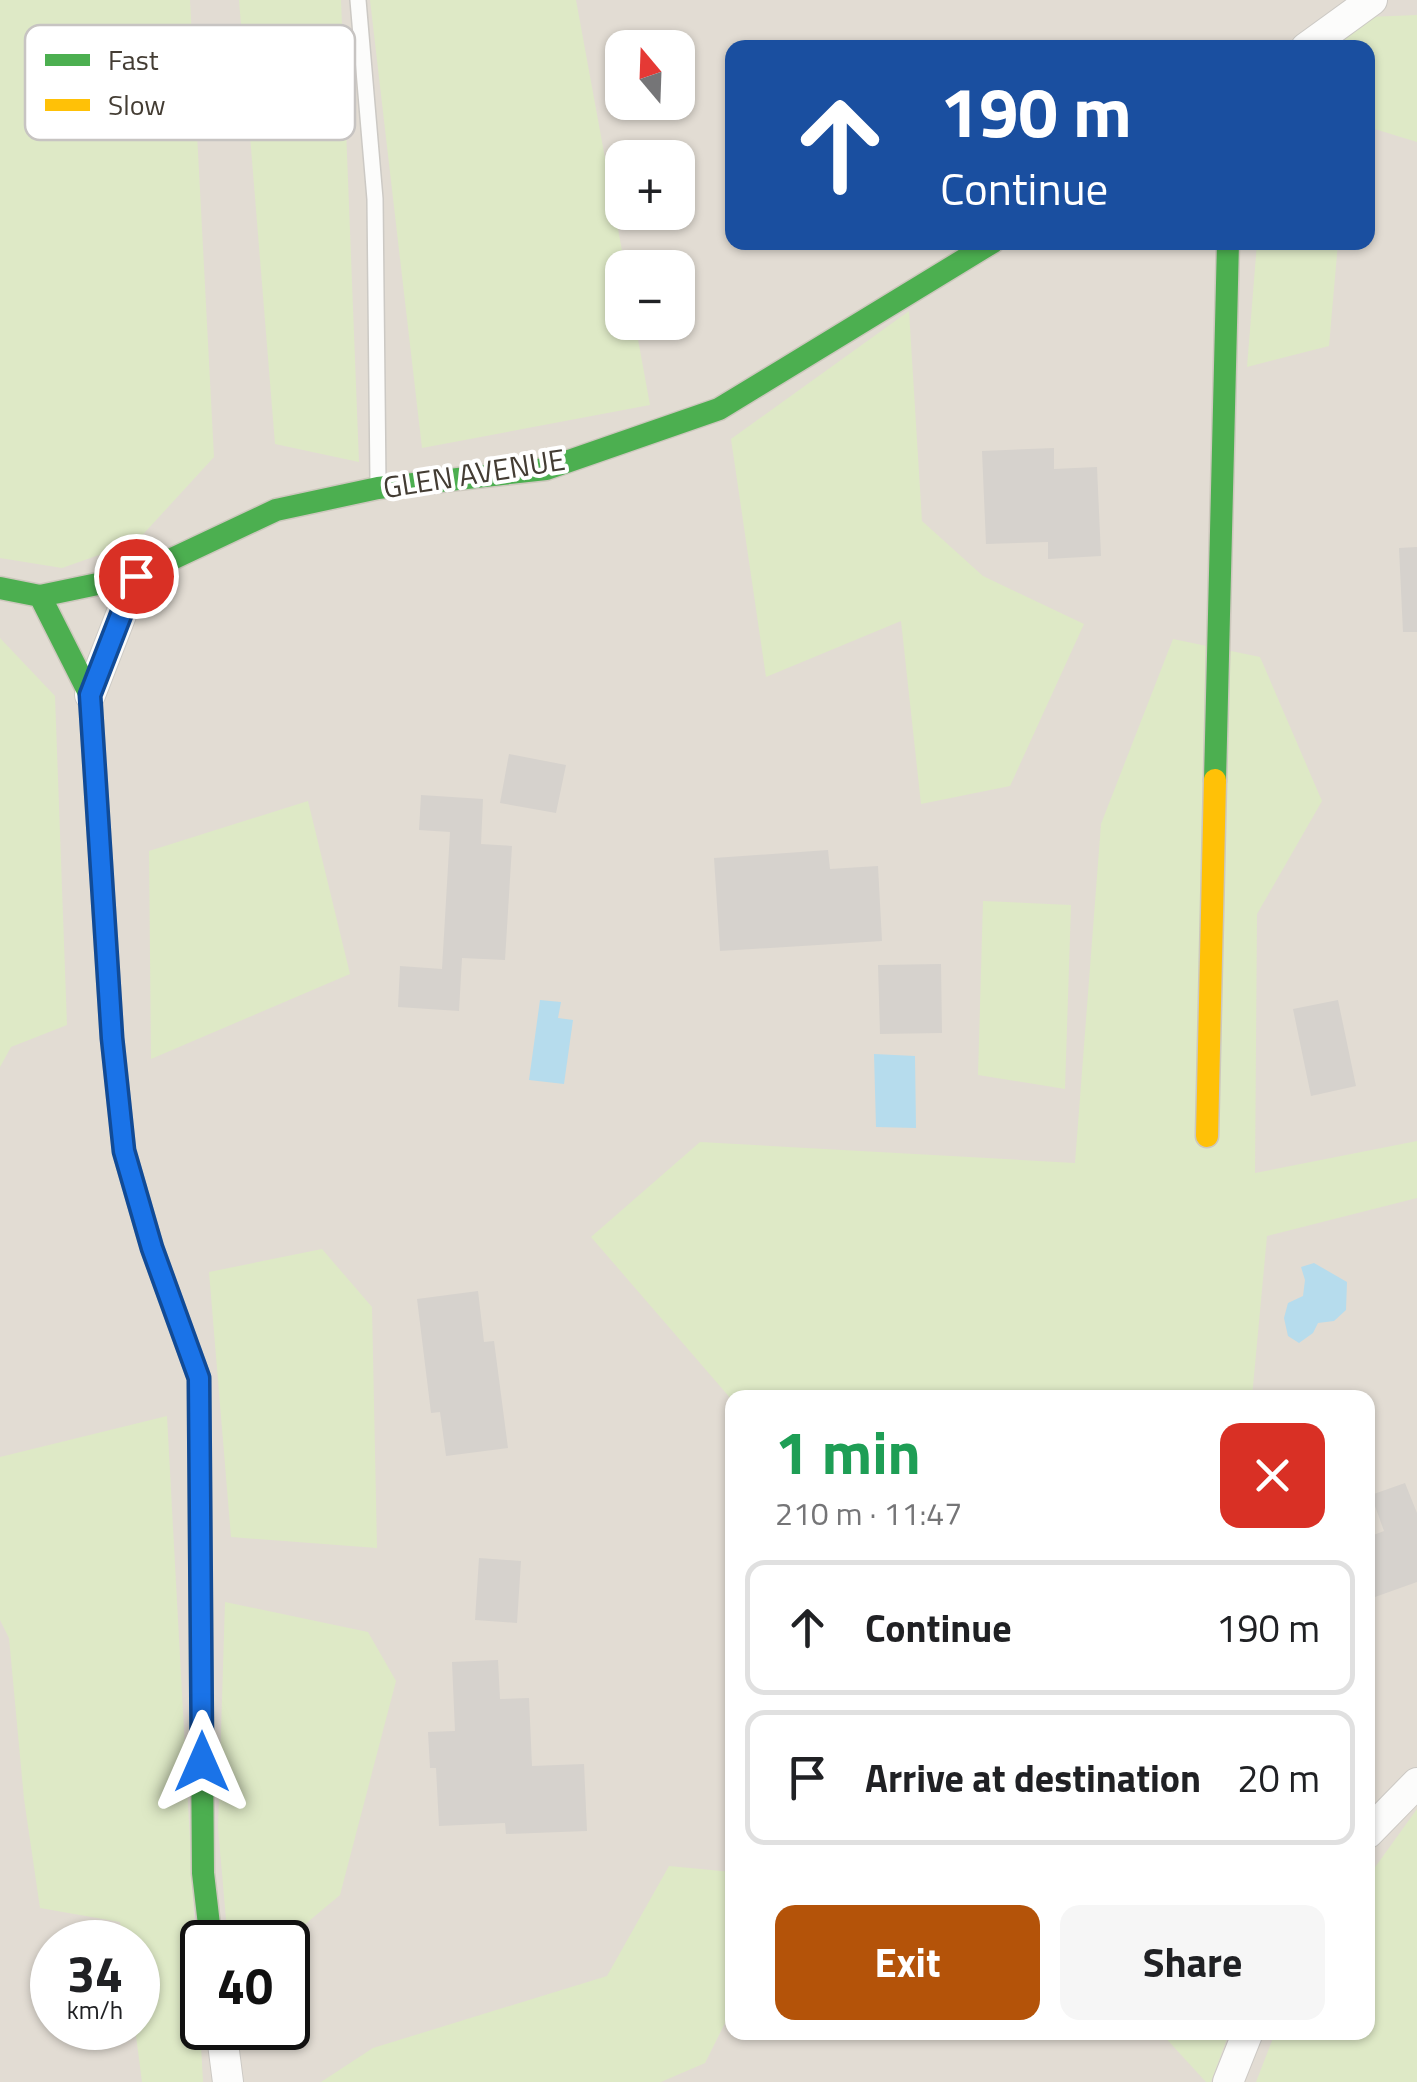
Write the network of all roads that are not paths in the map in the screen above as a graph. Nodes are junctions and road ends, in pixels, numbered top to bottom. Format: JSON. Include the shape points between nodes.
{"nodes":[{"id":1,"x":358,"y":0,"type":"edge"},
{"id":2,"x":1372,"y":0,"type":"edge"},
{"id":3,"x":1317,"y":40,"type":"edge"},
{"id":4,"x":980,"y":250,"type":"edge"},
{"id":5,"x":1228,"y":250,"type":"edge"},
{"id":6,"x":378,"y":488,"type":"junction"},
{"id":7,"x":136,"y":576,"type":"junction"},
{"id":8,"x":0,"y":588,"type":"edge"},
{"id":9,"x":40,"y":596,"type":"junction"},
{"id":10,"x":90,"y":695,"type":"junction"},
{"id":11,"x":1207,"y":1136,"type":"dead end"},
{"id":12,"x":1417,"y":1783,"type":"edge"},
{"id":13,"x":1375,"y":1826,"type":"edge"},
{"id":14,"x":208,"y":1920,"type":"edge"},
{"id":15,"x":1245,"y":2040,"type":"edge"},
{"id":16,"x":224,"y":2050,"type":"edge"},
{"id":17,"x":228,"y":2082,"type":"edge"},
{"id":18,"x":1228,"y":2082,"type":"edge"}],
"edges":[{"from":1,"to":6,"type":"lane","via":[[376,199]]},
{"from":2,"to":3,"type":"street"},
{"from":4,"to":6,"type":"street","name":"GLEN AVENUE","via":[[719,409],[546,469]]},
{"from":5,"to":11,"type":"street"},
{"from":6,"to":7,"type":"street","name":"GLEN AVENUE","via":[[276,510]]},
{"from":7,"to":9,"type":"street","name":"GLEN AVENUE"},
{"from":7,"to":10,"type":"street"},
{"from":8,"to":9,"type":"street"},
{"from":9,"to":10,"type":"street"},
{"from":10,"to":14,"type":"street","via":[[124,1151],[199,1378]]},
{"from":12,"to":13,"type":"street"},
{"from":15,"to":18,"type":"street"},
{"from":16,"to":17,"type":"street"}]}
